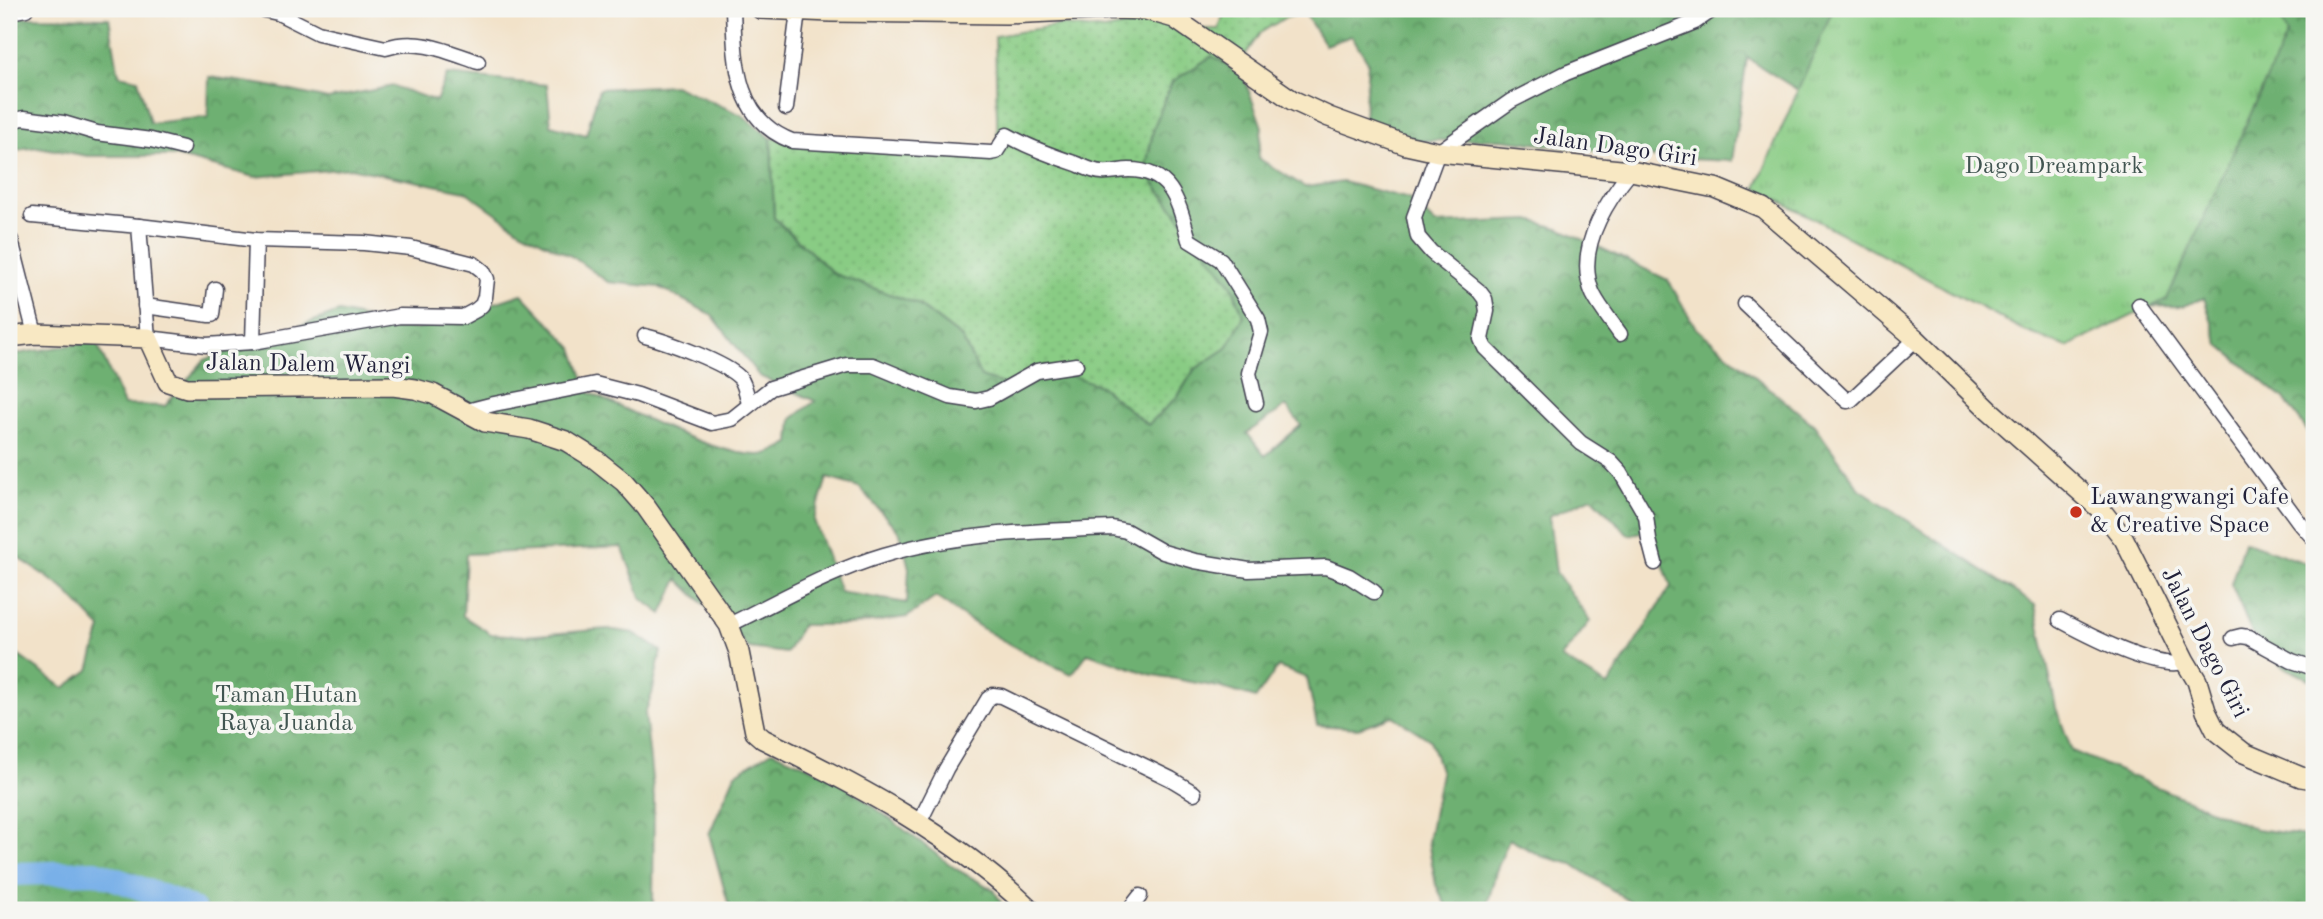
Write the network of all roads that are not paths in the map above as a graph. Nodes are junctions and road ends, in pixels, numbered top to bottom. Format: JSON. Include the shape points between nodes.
{"nodes":[{"id":1,"x":26,"y":9,"type":"edge"},
{"id":2,"x":259,"y":9,"type":"edge"},
{"id":3,"x":733,"y":9,"type":"edge"},
{"id":4,"x":761,"y":9,"type":"edge"},
{"id":5,"x":1714,"y":9,"type":"edge"},
{"id":6,"x":832,"y":10,"type":"edge"},
{"id":7,"x":798,"y":11,"type":"junction"},
{"id":8,"x":9,"y":12,"type":"edge"},
{"id":9,"x":478,"y":62,"type":"dead end"},
{"id":10,"x":786,"y":108,"type":"dead end"},
{"id":11,"x":9,"y":121,"type":"edge"},
{"id":12,"x":183,"y":148,"type":"dead end"},
{"id":13,"x":1438,"y":152,"type":"junction"},
{"id":14,"x":1631,"y":171,"type":"junction"},
{"id":15,"x":32,"y":216,"type":"dead end"},
{"id":16,"x":139,"y":226,"type":"junction"},
{"id":17,"x":10,"y":240,"type":"edge"},
{"id":18,"x":256,"y":240,"type":"junction"},
{"id":19,"x":215,"y":289,"type":"dead end"},
{"id":20,"x":1745,"y":304,"type":"dead end"},
{"id":21,"x":2139,"y":305,"type":"dead end"},
{"id":22,"x":145,"y":306,"type":"junction"},
{"id":23,"x":35,"y":334,"type":"junction"},
{"id":24,"x":1620,"y":334,"type":"dead end"},
{"id":25,"x":645,"y":336,"type":"dead end"},
{"id":26,"x":9,"y":337,"type":"edge"},
{"id":27,"x":148,"y":338,"type":"junction"},
{"id":28,"x":1916,"y":339,"type":"junction"},
{"id":29,"x":253,"y":342,"type":"junction"},
{"id":30,"x":1076,"y":365,"type":"dead end"},
{"id":31,"x":1256,"y":403,"type":"dead end"},
{"id":32,"x":749,"y":404,"type":"junction"},
{"id":33,"x":463,"y":412,"type":"junction"},
{"id":34,"x":2314,"y":539,"type":"edge"},
{"id":35,"x":1655,"y":563,"type":"dead end"},
{"id":36,"x":1374,"y":592,"type":"dead end"},
{"id":37,"x":2060,"y":620,"type":"dead end"},
{"id":38,"x":729,"y":625,"type":"junction"},
{"id":39,"x":2233,"y":638,"type":"dead end"},
{"id":40,"x":2314,"y":653,"type":"edge"},
{"id":41,"x":2185,"y":661,"type":"junction"},
{"id":42,"x":2309,"y":667,"type":"edge"},
{"id":43,"x":2314,"y":779,"type":"edge"},
{"id":44,"x":1194,"y":793,"type":"dead end"},
{"id":45,"x":919,"y":823,"type":"junction"},
{"id":46,"x":1140,"y":896,"type":"dead end"},
{"id":47,"x":1031,"y":910,"type":"edge"},
{"id":48,"x":1129,"y":910,"type":"edge"}],
"edges":[{"from":1,"to":8,"type":"street"},
{"from":2,"to":9,"type":"street","via":[[278,13],[317,33],[386,48],[393,44],[429,45]]},
{"from":3,"to":31,"type":"street","via":[[743,92],[756,116],[774,134],[792,141],[991,153],[1007,135],[1031,149],[1101,172],[1146,171],[1158,177],[1178,203],[1189,240],[1221,260],[1258,319],[1261,332],[1249,373]]},
{"from":4,"to":7,"type":"main road","name":"Jalan Dago Giri"},
{"from":5,"to":13,"type":"street","via":[[1695,22],[1566,73],[1522,96]]},
{"from":6,"to":7,"type":"main road","name":"Jalan Dago Giri"},
{"from":6,"to":13,"type":"main road","name":"Jalan Dago Giri","via":[[1006,14],[1146,10],[1174,18],[1292,100],[1406,145]]},
{"from":7,"to":10,"type":"street"},
{"from":11,"to":12,"type":"street","via":[[24,118],[63,123]]},
{"from":13,"to":14,"type":"main road","name":"Jalan Dago Giri"},
{"from":13,"to":35,"type":"street","via":[[1414,216],[1418,237],[1485,299],[1481,339],[1485,348],[1581,443],[1621,472],[1646,516]]},
{"from":14,"to":24,"type":"street","via":[[1601,214],[1587,269],[1593,294]]},
{"from":14,"to":28,"type":"main road","name":"Jalan Dago Giri","via":[[1715,188],[1763,208]]},
{"from":15,"to":16,"type":"street"},
{"from":16,"to":18,"type":"street"},
{"from":16,"to":22,"type":"street"},
{"from":17,"to":23,"type":"street"},
{"from":18,"to":29,"type":"street"},
{"from":18,"to":29,"type":"street","via":[[411,248],[474,264],[483,271],[487,288],[482,304],[463,317],[400,317]]},
{"from":19,"to":22,"type":"street","via":[[209,316]]},
{"from":20,"to":28,"type":"street","via":[[1847,401]]},
{"from":21,"to":34,"type":"street"},
{"from":22,"to":27,"type":"street"},
{"from":23,"to":26,"type":"main road"},
{"from":23,"to":27,"type":"main road"},
{"from":25,"to":32,"type":"street","via":[[670,342],[725,368],[742,380]]},
{"from":27,"to":29,"type":"street","via":[[206,345]]},
{"from":27,"to":33,"type":"main road","name":"Jalan Dalem Wangi","via":[[168,382],[187,388],[393,386],[433,394]]},
{"from":28,"to":41,"type":"main road","name":"Jalan Dago Giri","via":[[2101,510],[2124,539]]},
{"from":30,"to":32,"type":"street","via":[[1037,371],[976,401],[950,397],[873,365],[847,365],[771,388]]},
{"from":32,"to":33,"type":"street","via":[[732,419],[712,423],[638,394],[595,384]]},
{"from":33,"to":38,"type":"main road","name":"Jalan Dalem Wangi","via":[[485,422],[566,441],[596,459],[646,507]]},
{"from":36,"to":38,"type":"street","via":[[1326,567],[1249,570],[1195,561],[1112,528],[1016,532],[926,544],[883,555]]},
{"from":37,"to":41,"type":"street","via":[[2144,658]]},
{"from":38,"to":45,"type":"main road","name":"Jalan Dalem Wangi","via":[[755,732]]},
{"from":39,"to":42,"type":"street","via":[[2248,637]]},
{"from":40,"to":42,"type":"street"},
{"from":41,"to":43,"type":"main road","name":"Jalan Dago Giri","via":[[2216,730],[2244,753]]},
{"from":44,"to":45,"type":"street","via":[[993,695],[946,769]]},
{"from":45,"to":47,"type":"main road","name":"Jalan Dalem Wangi","via":[[975,860]]},
{"from":46,"to":48,"type":"street"}]}
